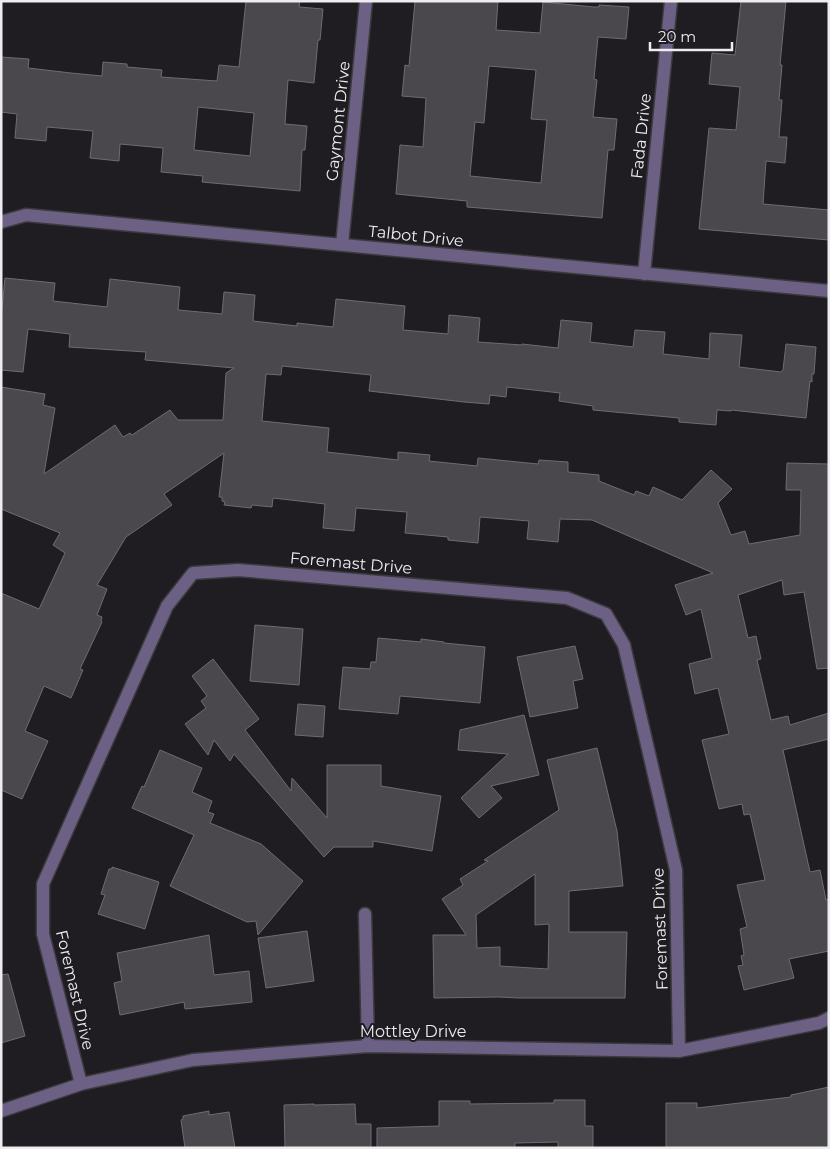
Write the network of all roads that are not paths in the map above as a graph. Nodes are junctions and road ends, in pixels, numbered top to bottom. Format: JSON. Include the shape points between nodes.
{"nodes":[{"id":1,"x":366,"y":1,"type":"edge"},
{"id":2,"x":671,"y":1,"type":"edge"},
{"id":3,"x":1,"y":222,"type":"edge"},
{"id":4,"x":342,"y":245,"type":"junction"},
{"id":5,"x":644,"y":274,"type":"junction"},
{"id":6,"x":829,"y":291,"type":"edge"},
{"id":7,"x":365,"y":914,"type":"dead end"},
{"id":8,"x":829,"y":1018,"type":"edge"},
{"id":9,"x":368,"y":1046,"type":"junction"},
{"id":10,"x":679,"y":1051,"type":"junction"},
{"id":11,"x":81,"y":1084,"type":"junction"},
{"id":12,"x":1,"y":1111,"type":"edge"}],
"edges":[{"from":1,"to":4,"type":"street","name":"Gaymont Drive"},
{"from":2,"to":5,"type":"street","name":"Fada Drive"},
{"from":3,"to":4,"type":"street","name":"Talbot Drive","via":[[26,215]]},
{"from":4,"to":5,"type":"street","name":"Talbot Drive"},
{"from":5,"to":6,"type":"street","name":"Talbot Drive"},
{"from":7,"to":9,"type":"street"},
{"from":8,"to":10,"type":"street","name":"Mottley Drive","via":[[819,1023]]},
{"from":9,"to":10,"type":"street","name":"Mottley Drive"},
{"from":9,"to":11,"type":"street","name":"Mottley Drive","via":[[194,1060]]},
{"from":10,"to":11,"type":"street","name":"Foremast Drive","via":[[676,870],[624,645],[606,614],[567,598],[238,570],[194,573],[167,606],[43,884],[43,934]]},
{"from":11,"to":12,"type":"street","name":"Mottley Drive"}]}
